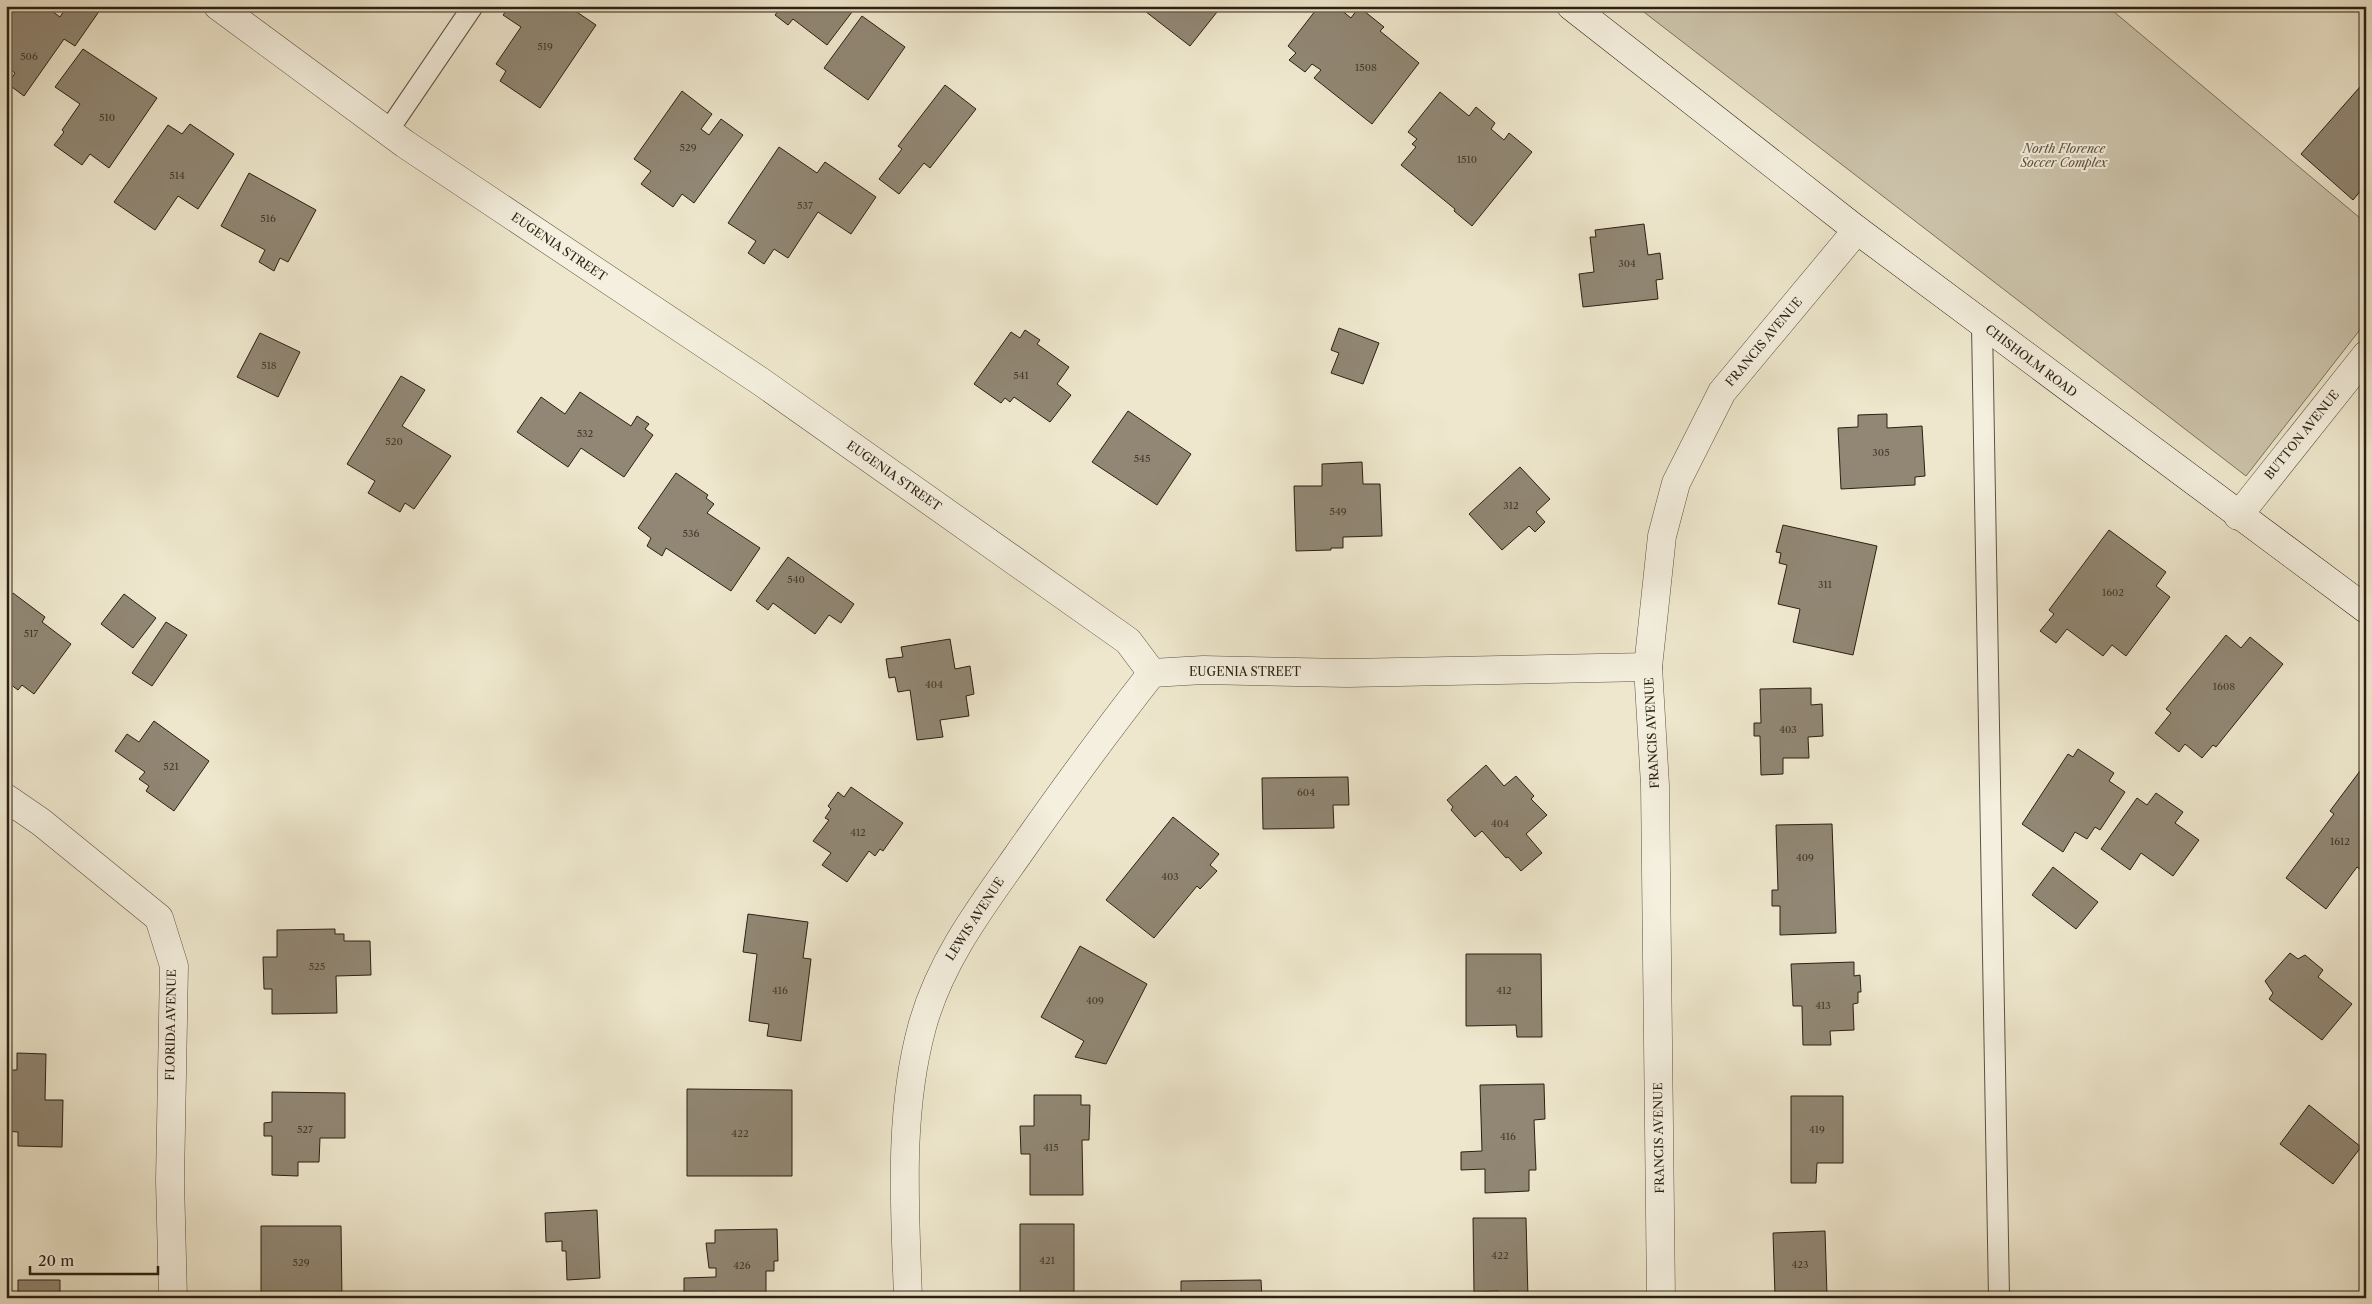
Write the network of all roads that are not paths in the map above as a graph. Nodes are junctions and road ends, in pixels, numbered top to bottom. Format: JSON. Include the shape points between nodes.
{"nodes":[{"id":1,"x":218,"y":6,"type":"edge"},
{"id":2,"x":473,"y":6,"type":"edge"},
{"id":3,"x":1571,"y":6,"type":"edge"},
{"id":4,"x":388,"y":131,"type":"junction"},
{"id":5,"x":1857,"y":230,"type":"junction"},
{"id":6,"x":1982,"y":325,"type":"junction"},
{"id":7,"x":2366,"y":355,"type":"edge"},
{"id":8,"x":2238,"y":516,"type":"junction"},
{"id":9,"x":2366,"y":609,"type":"edge"},
{"id":10,"x":1648,"y":667,"type":"junction"},
{"id":11,"x":1152,"y":673,"type":"junction"},
{"id":12,"x":6,"y":798,"type":"edge"},
{"id":13,"x":173,"y":1298,"type":"edge"},
{"id":14,"x":908,"y":1298,"type":"edge"},
{"id":15,"x":1661,"y":1298,"type":"edge"},
{"id":16,"x":1999,"y":1298,"type":"edge"}],
"edges":[{"from":1,"to":4,"type":"street","name":"EUGENIA STREET"},
{"from":2,"to":4,"type":"lane"},
{"from":3,"to":5,"type":"street","name":"CHISHOLM ROAD"},
{"from":4,"to":11,"type":"street","name":"EUGENIA STREET","via":[[760,382],[1128,641]]},
{"from":5,"to":6,"type":"street","name":"CHISHOLM ROAD"},
{"from":5,"to":10,"type":"street","name":"FRANCIS AVENUE","via":[[1722,392],[1676,483],[1662,536]]},
{"from":6,"to":8,"type":"street","name":"CHISHOLM ROAD"},
{"from":6,"to":16,"type":"lane"},
{"from":7,"to":8,"type":"street","name":"BUTTON AVENUE"},
{"from":8,"to":9,"type":"street","name":"CHISHOLM ROAD"},
{"from":10,"to":11,"type":"street","name":"EUGENIA STREET"},
{"from":10,"to":15,"type":"street","name":"FRANCIS AVENUE","via":[[1655,785]]},
{"from":11,"to":14,"type":"street","name":"LEWIS AVENUE","via":[[1080,765],[947,961],[922,1026],[907,1107]]},
{"from":12,"to":13,"type":"street","name":"FLORIDA AVENUE","via":[[41,822],[159,918],[174,966],[170,1181]]}]}
